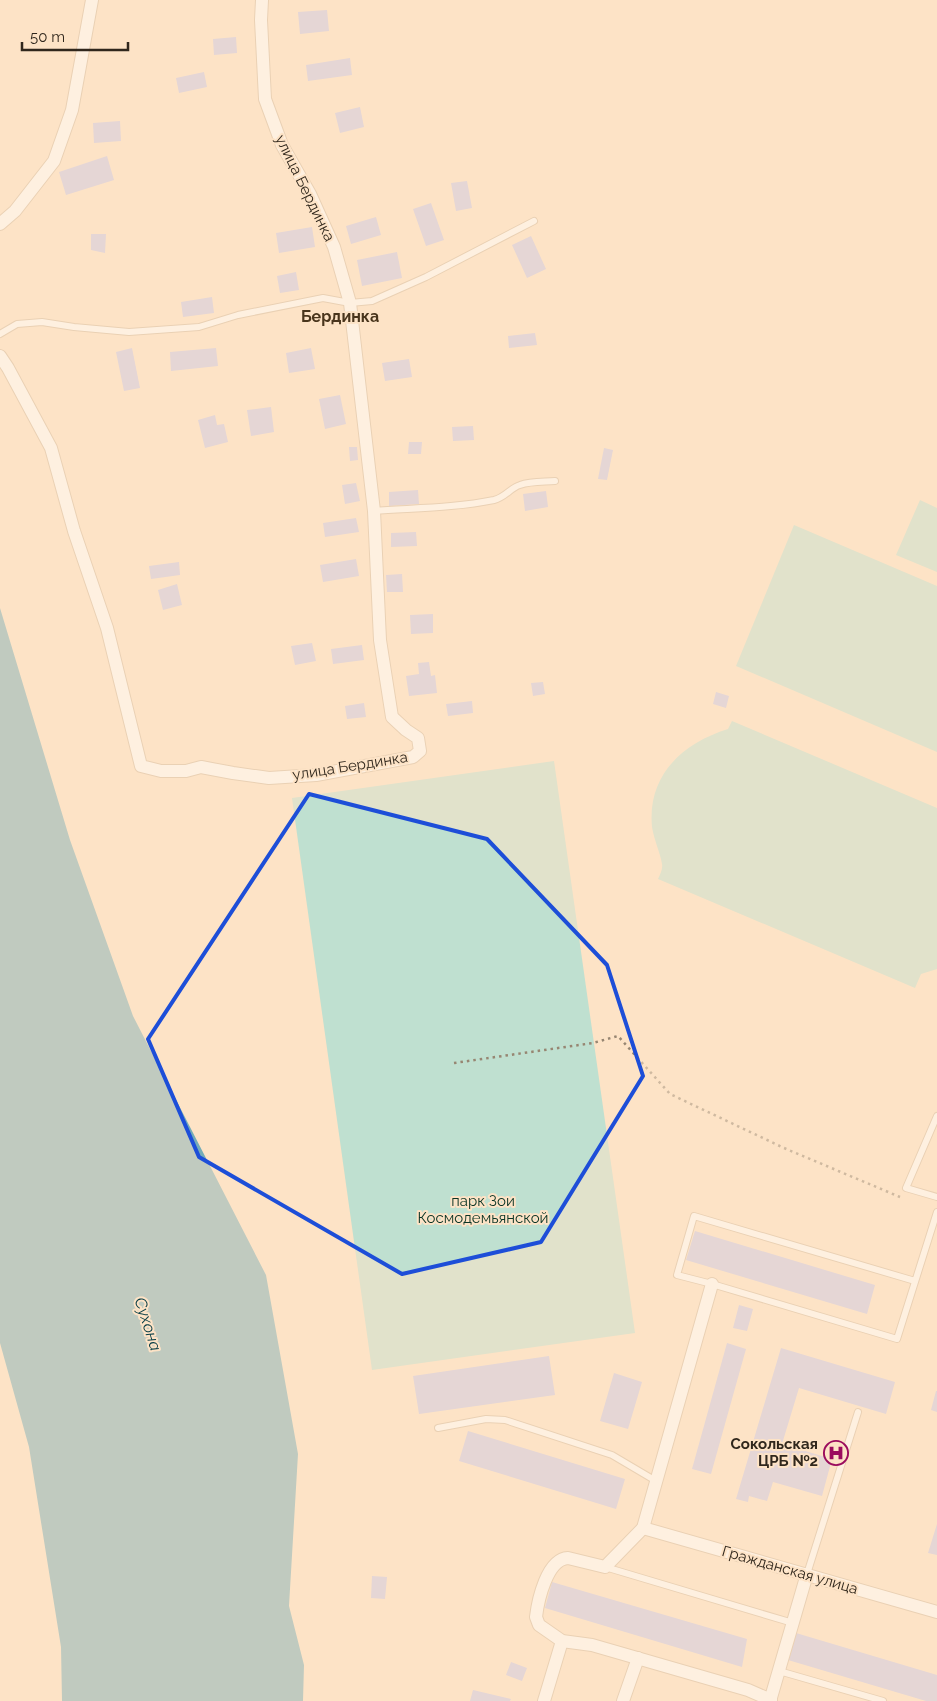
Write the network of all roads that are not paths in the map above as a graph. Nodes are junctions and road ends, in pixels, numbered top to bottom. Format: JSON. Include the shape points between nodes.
{"nodes":[{"id":1,"x":92,"y":0,"type":"edge"},
{"id":2,"x":262,"y":0,"type":"edge"},
{"id":3,"x":534,"y":221,"type":"dead end"},
{"id":4,"x":0,"y":224,"type":"edge"},
{"id":5,"x":350,"y":303,"type":"junction"},
{"id":6,"x":0,"y":334,"type":"edge"},
{"id":7,"x":0,"y":356,"type":"edge"},
{"id":8,"x":555,"y":481,"type":"dead end"},
{"id":9,"x":374,"y":511,"type":"junction"},
{"id":10,"x":937,"y":1116,"type":"edge"},
{"id":11,"x":937,"y":1197,"type":"edge"},
{"id":12,"x":937,"y":1212,"type":"edge"},
{"id":13,"x":915,"y":1281,"type":"junction"},
{"id":14,"x":712,"y":1284,"type":"junction"},
{"id":15,"x":858,"y":1412,"type":"dead end"},
{"id":16,"x":438,"y":1428,"type":"dead end"},
{"id":17,"x":656,"y":1481,"type":"junction"},
{"id":18,"x":644,"y":1528,"type":"junction"},
{"id":19,"x":605,"y":1567,"type":"junction"},
{"id":20,"x":807,"y":1574,"type":"junction"},
{"id":21,"x":937,"y":1612,"type":"edge"},
{"id":22,"x":793,"y":1623,"type":"junction"},
{"id":23,"x":562,"y":1640,"type":"junction"},
{"id":24,"x":638,"y":1658,"type":"junction"},
{"id":25,"x":779,"y":1671,"type":"junction"},
{"id":26,"x":544,"y":1701,"type":"edge"},
{"id":27,"x":624,"y":1701,"type":"edge"},
{"id":28,"x":771,"y":1701,"type":"edge"},
{"id":29,"x":883,"y":1701,"type":"edge"}],
"edges":[{"from":1,"to":4,"type":"street","via":[[72,110],[54,161],[15,211]]},
{"from":2,"to":5,"type":"street","name":"улица Бердинка","via":[[265,99],[282,145],[310,194],[334,247]]},
{"from":3,"to":5,"type":"lane","via":[[426,278],[372,301]]},
{"from":5,"to":6,"type":"lane","via":[[324,298],[238,315],[199,327],[129,332],[42,322],[17,324]]},
{"from":5,"to":9,"type":"street","name":"улица Бердинка"},
{"from":7,"to":9,"type":"street","name":"улица Бердинка","via":[[50,448],[107,628],[142,766],[161,771],[201,767],[270,778],[316,775],[413,757],[420,751],[418,738],[392,717],[380,640]]},
{"from":8,"to":9,"type":"lane","via":[[523,484],[494,500]]},
{"from":10,"to":11,"type":"lane","via":[[906,1188]]},
{"from":12,"to":13,"type":"lane"},
{"from":13,"to":14,"type":"lane","via":[[897,1339]]},
{"from":13,"to":14,"type":"lane","via":[[694,1216],[677,1275]]},
{"from":14,"to":17,"type":"street"},
{"from":15,"to":20,"type":"lane"},
{"from":16,"to":17,"type":"lane","via":[[486,1418],[505,1420],[612,1455]]},
{"from":17,"to":18,"type":"street"},
{"from":18,"to":19,"type":"street"},
{"from":18,"to":20,"type":"street","name":"Гражданская улица"},
{"from":19,"to":22,"type":"lane"},
{"from":19,"to":23,"type":"street","via":[[568,1558],[562,1558],[552,1566],[536,1617],[545,1630]]},
{"from":20,"to":21,"type":"street","name":"Гражданская улица"},
{"from":20,"to":22,"type":"street"},
{"from":22,"to":25,"type":"street"},
{"from":23,"to":24,"type":"street"},
{"from":23,"to":26,"type":"street"},
{"from":24,"to":27,"type":"street"},
{"from":24,"to":28,"type":"street","via":[[748,1690]]},
{"from":25,"to":28,"type":"street"},
{"from":25,"to":29,"type":"lane"}]}
